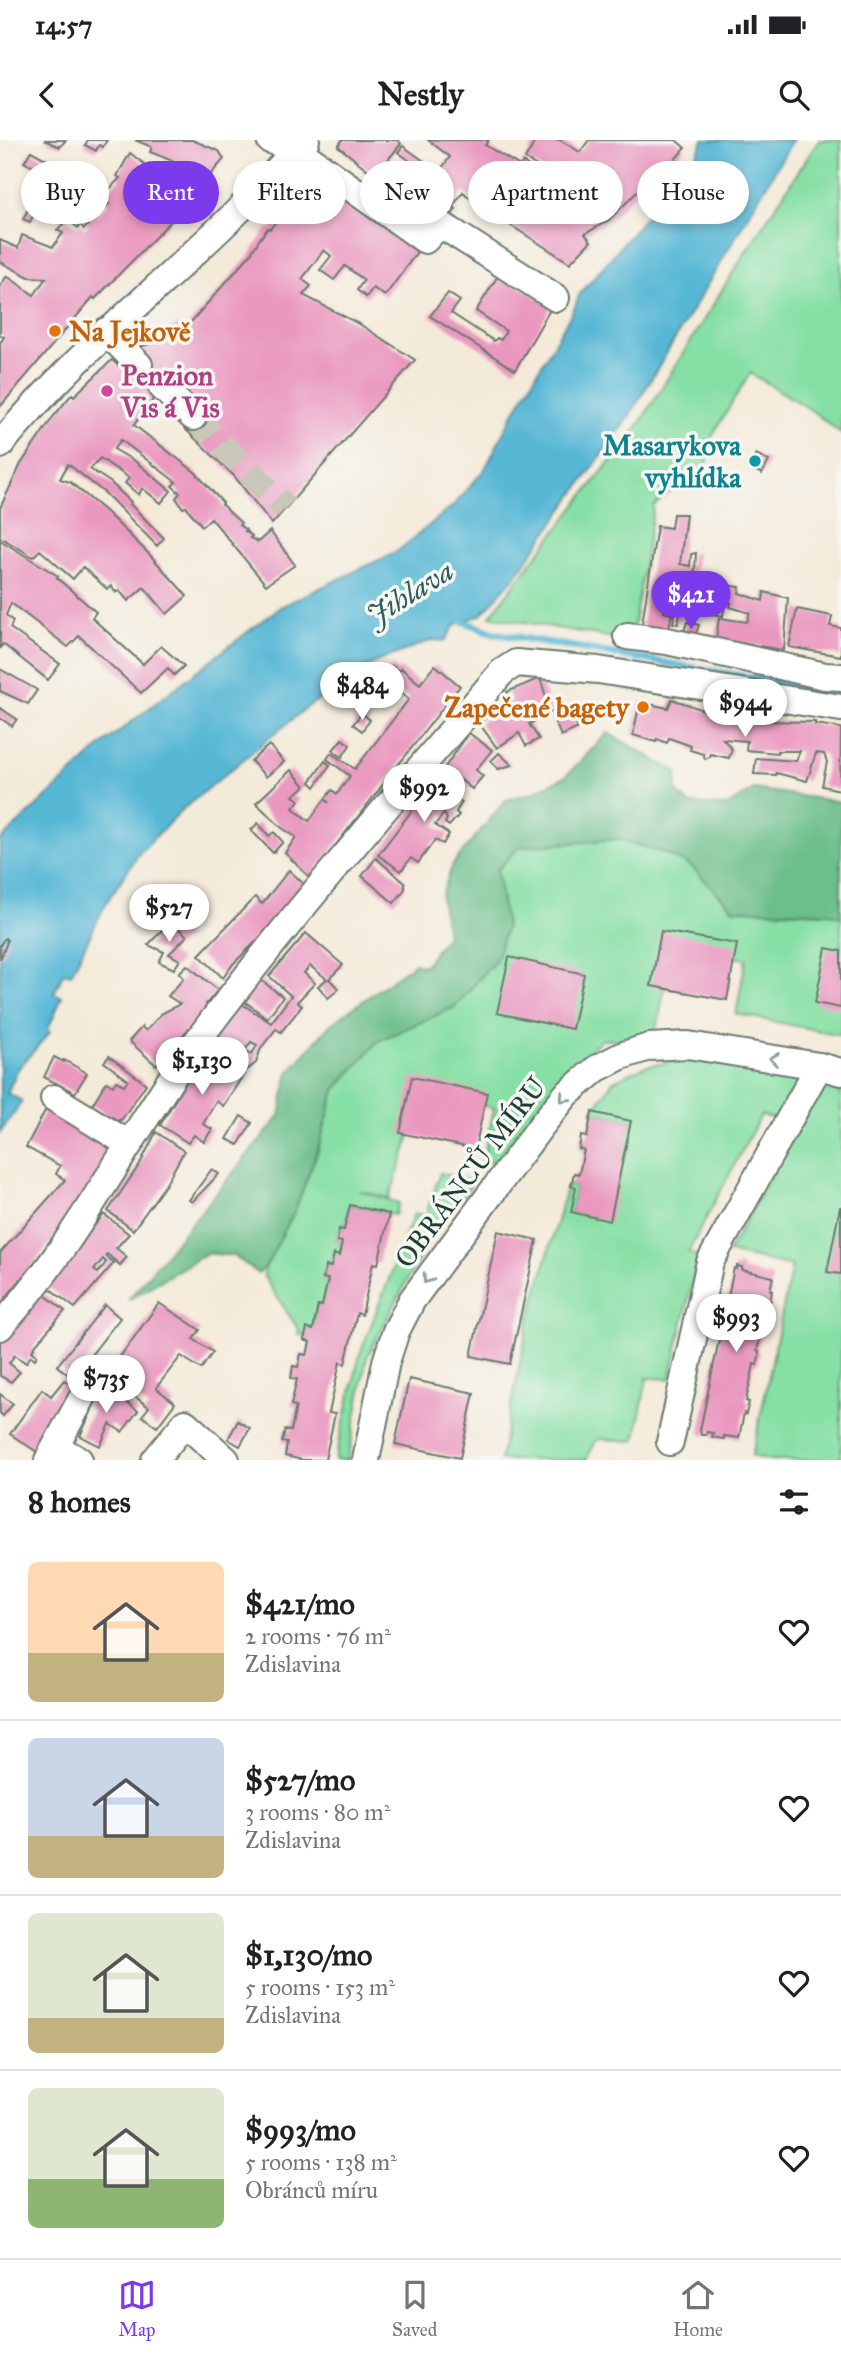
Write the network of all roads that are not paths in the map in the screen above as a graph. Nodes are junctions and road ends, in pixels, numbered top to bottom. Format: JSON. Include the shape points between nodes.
{"nodes":[{"id":1,"x":270,"y":140,"type":"edge"},
{"id":2,"x":301,"y":145,"type":"edge"},
{"id":3,"x":556,"y":298,"type":"dead end"},
{"id":4,"x":106,"y":331,"type":"junction"},
{"id":5,"x":139,"y":365,"type":"dead end"},
{"id":6,"x":162,"y":387,"type":"dead end"},
{"id":7,"x":193,"y":417,"type":"tunnel mouth"},
{"id":8,"x":0,"y":445,"type":"edge"},
{"id":9,"x":627,"y":636,"type":"dead end"},
{"id":10,"x":841,"y":677,"type":"edge"},
{"id":11,"x":841,"y":708,"type":"edge"},
{"id":12,"x":830,"y":1069,"type":"edge"},
{"id":13,"x":54,"y":1098,"type":"dead end"},
{"id":14,"x":129,"y":1144,"type":"junction"},
{"id":15,"x":0,"y":1327,"type":"edge"},
{"id":16,"x":88,"y":1389,"type":"dead end"},
{"id":17,"x":670,"y":1442,"type":"dead end"},
{"id":18,"x":52,"y":1454,"type":"edge"},
{"id":19,"x":79,"y":1460,"type":"edge"},
{"id":20,"x":155,"y":1460,"type":"edge"},
{"id":21,"x":226,"y":1460,"type":"edge"},
{"id":22,"x":366,"y":1460,"type":"edge"}],
"edges":[{"from":1,"to":2,"type":"street"},
{"from":2,"to":3,"type":"street","via":[[425,240],[440,224]]},
{"from":2,"to":4,"type":"street","via":[[251,198]]},
{"from":4,"to":5,"type":"street"},
{"from":4,"to":8,"type":"street"},
{"from":6,"to":7,"type":"street"},
{"from":9,"to":10,"type":"street"},
{"from":11,"to":14,"type":"street","via":[[598,670],[516,663],[502,672],[306,903],[200,1037]]},
{"from":12,"to":17,"type":"street","name":"OBRÁNCŮ MÍRU","via":[[710,1262]]},
{"from":12,"to":22,"type":"street","name":"OBRÁNCŮ MÍRU","one_way":true,"via":[[688,1045],[649,1047],[596,1069],[566,1095],[521,1151],[412,1300],[386,1362]]},
{"from":13,"to":14,"type":"street"},
{"from":14,"to":15,"type":"street","via":[[78,1225]]},
{"from":16,"to":18,"type":"street"},
{"from":18,"to":19,"type":"street"},
{"from":20,"to":21,"type":"street","via":[[185,1423]]}]}
